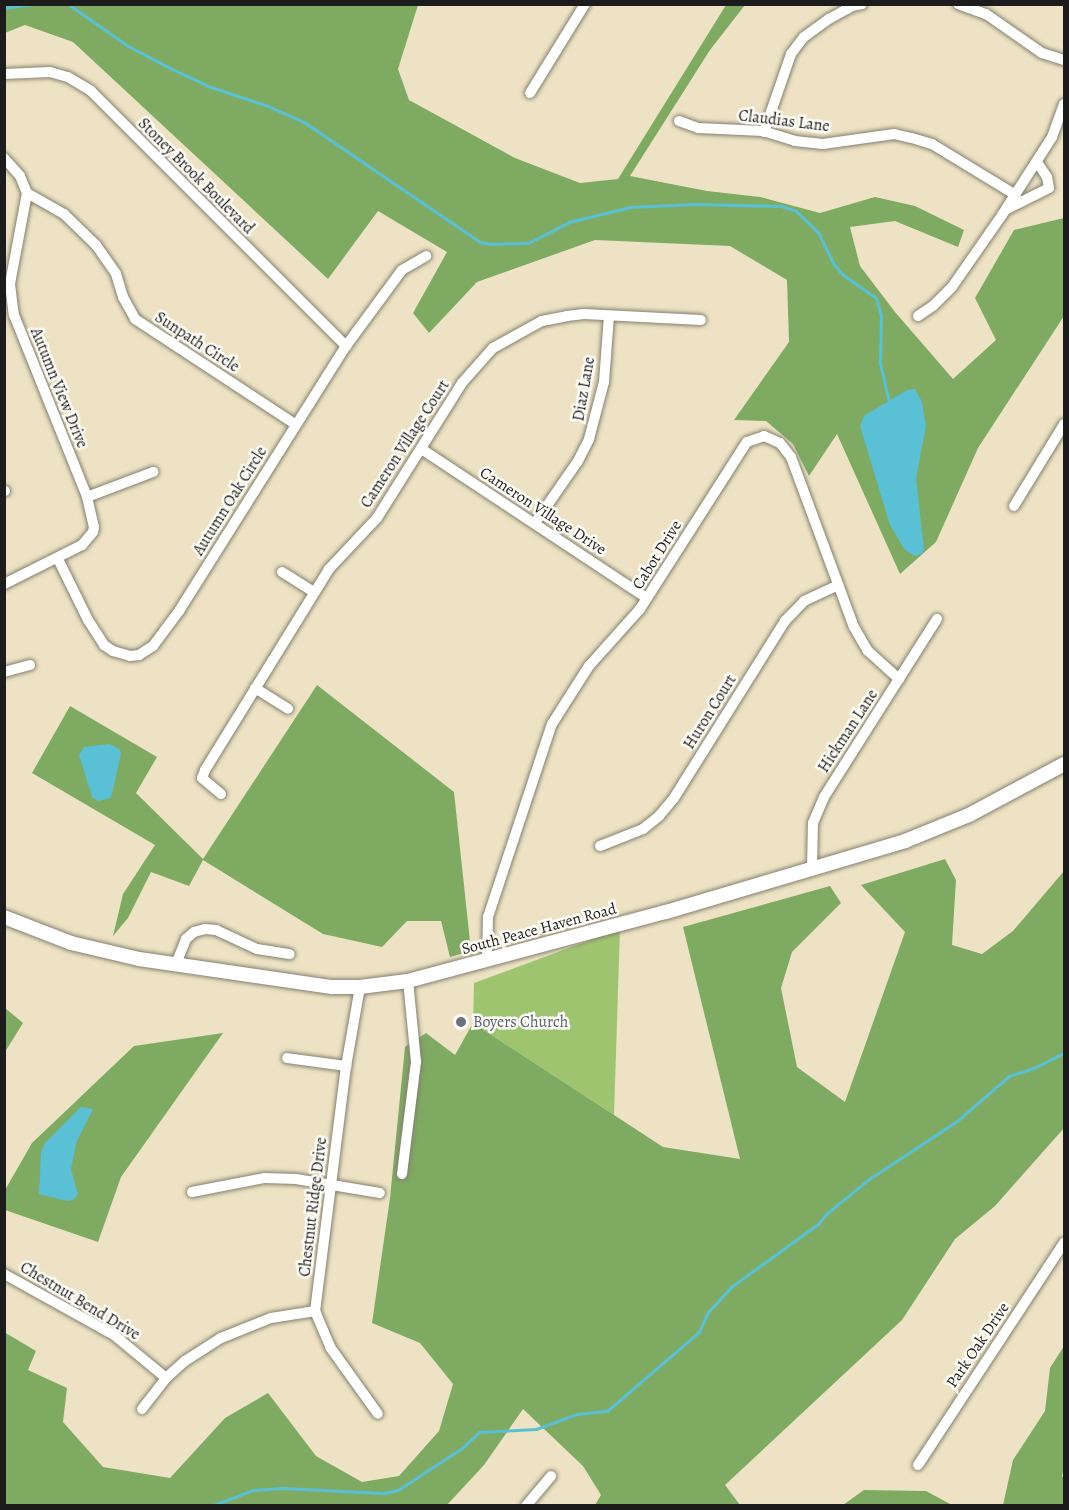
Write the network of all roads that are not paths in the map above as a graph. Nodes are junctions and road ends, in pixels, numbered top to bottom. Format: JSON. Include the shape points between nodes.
{"nodes":[{"id":1,"x":585,"y":4,"type":"edge"},
{"id":2,"x":862,"y":4,"type":"edge"},
{"id":3,"x":958,"y":4,"type":"edge"},
{"id":4,"x":1065,"y":60,"type":"edge"},
{"id":5,"x":4,"y":74,"type":"edge"},
{"id":6,"x":530,"y":93,"type":"dead end"},
{"id":7,"x":1065,"y":104,"type":"edge"},
{"id":8,"x":678,"y":121,"type":"dead end"},
{"id":9,"x":764,"y":132,"type":"junction"},
{"id":10,"x":4,"y":158,"type":"edge"},
{"id":11,"x":1036,"y":162,"type":"junction"},
{"id":12,"x":27,"y":193,"type":"junction"},
{"id":13,"x":1016,"y":195,"type":"junction"},
{"id":14,"x":1005,"y":210,"type":"junction"},
{"id":15,"x":426,"y":256,"type":"dead end"},
{"id":16,"x":609,"y":316,"type":"junction"},
{"id":17,"x":918,"y":316,"type":"dead end"},
{"id":18,"x":701,"y":320,"type":"dead end"},
{"id":19,"x":346,"y":346,"type":"junction"},
{"id":20,"x":296,"y":424,"type":"junction"},
{"id":21,"x":1065,"y":424,"type":"edge"},
{"id":22,"x":423,"y":450,"type":"junction"},
{"id":23,"x":153,"y":472,"type":"dead end"},
{"id":24,"x":87,"y":497,"type":"junction"},
{"id":25,"x":1014,"y":506,"type":"dead end"},
{"id":26,"x":535,"y":523,"type":"junction"},
{"id":27,"x":58,"y":559,"type":"junction"},
{"id":28,"x":282,"y":572,"type":"dead end"},
{"id":29,"x":4,"y":584,"type":"edge"},
{"id":30,"x":839,"y":585,"type":"junction"},
{"id":31,"x":315,"y":592,"type":"junction"},
{"id":32,"x":647,"y":598,"type":"junction"},
{"id":33,"x":937,"y":619,"type":"dead end"},
{"id":34,"x":30,"y":665,"type":"dead end"},
{"id":35,"x":4,"y":672,"type":"edge"},
{"id":36,"x":899,"y":679,"type":"junction"},
{"id":37,"x":255,"y":688,"type":"junction"},
{"id":38,"x":288,"y":709,"type":"dead end"},
{"id":39,"x":1065,"y":764,"type":"edge"},
{"id":40,"x":221,"y":794,"type":"dead end"},
{"id":41,"x":600,"y":846,"type":"dead end"},
{"id":42,"x":812,"y":869,"type":"junction"},
{"id":43,"x":4,"y":916,"type":"edge"},
{"id":44,"x":290,"y":954,"type":"dead end"},
{"id":45,"x":487,"y":961,"type":"junction"},
{"id":46,"x":176,"y":964,"type":"junction"},
{"id":47,"x":408,"y":981,"type":"junction"},
{"id":48,"x":360,"y":987,"type":"junction"},
{"id":49,"x":287,"y":1058,"type":"dead end"},
{"id":50,"x":346,"y":1066,"type":"junction"},
{"id":51,"x":402,"y":1174,"type":"dead end"},
{"id":52,"x":331,"y":1184,"type":"junction"},
{"id":53,"x":192,"y":1192,"type":"dead end"},
{"id":54,"x":380,"y":1193,"type":"dead end"},
{"id":55,"x":1065,"y":1243,"type":"edge"},
{"id":56,"x":4,"y":1274,"type":"edge"},
{"id":57,"x":315,"y":1311,"type":"junction"},
{"id":58,"x":166,"y":1378,"type":"junction"},
{"id":59,"x":142,"y":1409,"type":"dead end"},
{"id":60,"x":378,"y":1414,"type":"dead end"},
{"id":61,"x":918,"y":1465,"type":"dead end"},
{"id":62,"x":551,"y":1476,"type":"dead end"},
{"id":63,"x":526,"y":1506,"type":"edge"}],
"edges":[{"from":1,"to":6,"type":"street"},
{"from":2,"to":9,"type":"street","via":[[829,19],[804,37],[791,54]]},
{"from":3,"to":4,"type":"street","via":[[986,14],[1042,53]]},
{"from":5,"to":19,"type":"street","name":"Stoney Brook Boulevard","via":[[50,72],[68,77],[91,91]]},
{"from":7,"to":11,"type":"street","via":[[1052,137]]},
{"from":8,"to":9,"type":"street","name":"Claudias Lane","via":[[698,128]]},
{"from":9,"to":13,"type":"street","name":"Claudias Lane","via":[[823,144],[894,134],[912,138],[932,144]]},
{"from":10,"to":12,"type":"street","via":[[20,176]]},
{"from":11,"to":13,"type":"street"},
{"from":11,"to":14,"type":"street","via":[[1047,177],[1049,188]]},
{"from":12,"to":20,"type":"street","name":"Sunpath Circle","via":[[64,214],[96,244],[116,274],[135,319]]},
{"from":12,"to":24,"type":"street","name":"Autumn View Drive","via":[[10,284],[14,315]]},
{"from":13,"to":14,"type":"street"},
{"from":14,"to":17,"type":"street","via":[[952,287]]},
{"from":15,"to":19,"type":"street","name":"Autumn Oak Circle","via":[[402,270]]},
{"from":16,"to":18,"type":"street","name":"Cameron Village Court"},
{"from":16,"to":22,"type":"street","name":"Cameron Village Court","via":[[584,314],[542,321],[493,348],[462,383]]},
{"from":16,"to":26,"type":"street","name":"Diaz Lane","via":[[604,382],[590,439]]},
{"from":19,"to":20,"type":"street","name":"Autumn Oak Circle"},
{"from":20,"to":27,"type":"street","name":"Autumn Oak Circle","via":[[162,635],[139,655],[122,654],[104,645]]},
{"from":21,"to":25,"type":"street"},
{"from":22,"to":26,"type":"street","name":"Cameron Village Drive"},
{"from":22,"to":31,"type":"street","name":"Cameron Village Court","via":[[377,518],[336,560]]},
{"from":23,"to":24,"type":"street"},
{"from":24,"to":27,"type":"street","name":"Autumn View Drive","via":[[93,532],[82,545]]},
{"from":26,"to":32,"type":"street","name":"Cameron Village Drive"},
{"from":27,"to":29,"type":"street","name":"Autumn View Drive"},
{"from":28,"to":31,"type":"street"},
{"from":30,"to":32,"type":"street","name":"Cabot Drive","via":[[791,457],[780,443],[764,436],[747,442]]},
{"from":30,"to":36,"type":"street","name":"Cabot Drive","via":[[860,640]]},
{"from":30,"to":41,"type":"street","name":"Huron Court","via":[[804,602],[785,621],[659,816],[643,829]]},
{"from":31,"to":37,"type":"street","name":"Cameron Village Court"},
{"from":32,"to":45,"type":"street","name":"Cabot Drive","via":[[589,666],[552,724],[488,917]]},
{"from":33,"to":36,"type":"street","name":"Hickman Lane"},
{"from":34,"to":35,"type":"street"},
{"from":36,"to":42,"type":"street","name":"Hickman Lane","via":[[820,804],[813,823]]},
{"from":37,"to":38,"type":"street"},
{"from":37,"to":40,"type":"street","name":"Cameron Village Court","via":[[202,778]]},
{"from":39,"to":42,"type":"main road","name":"South Peace Haven Road","via":[[969,815],[905,841]]},
{"from":42,"to":45,"type":"main road","name":"South Peace Haven Road"},
{"from":43,"to":46,"type":"main road","name":"South Peace Haven Road","via":[[71,943]]},
{"from":44,"to":46,"type":"street","via":[[256,949],[205,928],[186,939]]},
{"from":45,"to":47,"type":"main road","name":"South Peace Haven Road"},
{"from":46,"to":48,"type":"main road","name":"South Peace Haven Road","via":[[332,987]]},
{"from":47,"to":48,"type":"main road","name":"South Peace Haven Road"},
{"from":47,"to":51,"type":"street","via":[[416,1062]]},
{"from":48,"to":50,"type":"street","name":"Chestnut Ridge Drive"},
{"from":49,"to":50,"type":"street"},
{"from":50,"to":52,"type":"street","name":"Chestnut Ridge Drive"},
{"from":52,"to":53,"type":"street","via":[[264,1178]]},
{"from":52,"to":54,"type":"street"},
{"from":52,"to":57,"type":"street","name":"Chestnut Ridge Drive"},
{"from":55,"to":61,"type":"street","name":"Park Oak Drive"},
{"from":56,"to":58,"type":"street","name":"Chestnut Bend Drive","via":[[114,1335]]},
{"from":57,"to":58,"type":"street","via":[[271,1318],[239,1329],[204,1348]]},
{"from":57,"to":60,"type":"street","name":"Chestnut Ridge Drive","via":[[330,1347]]},
{"from":58,"to":59,"type":"street"},
{"from":62,"to":63,"type":"street"}]}
